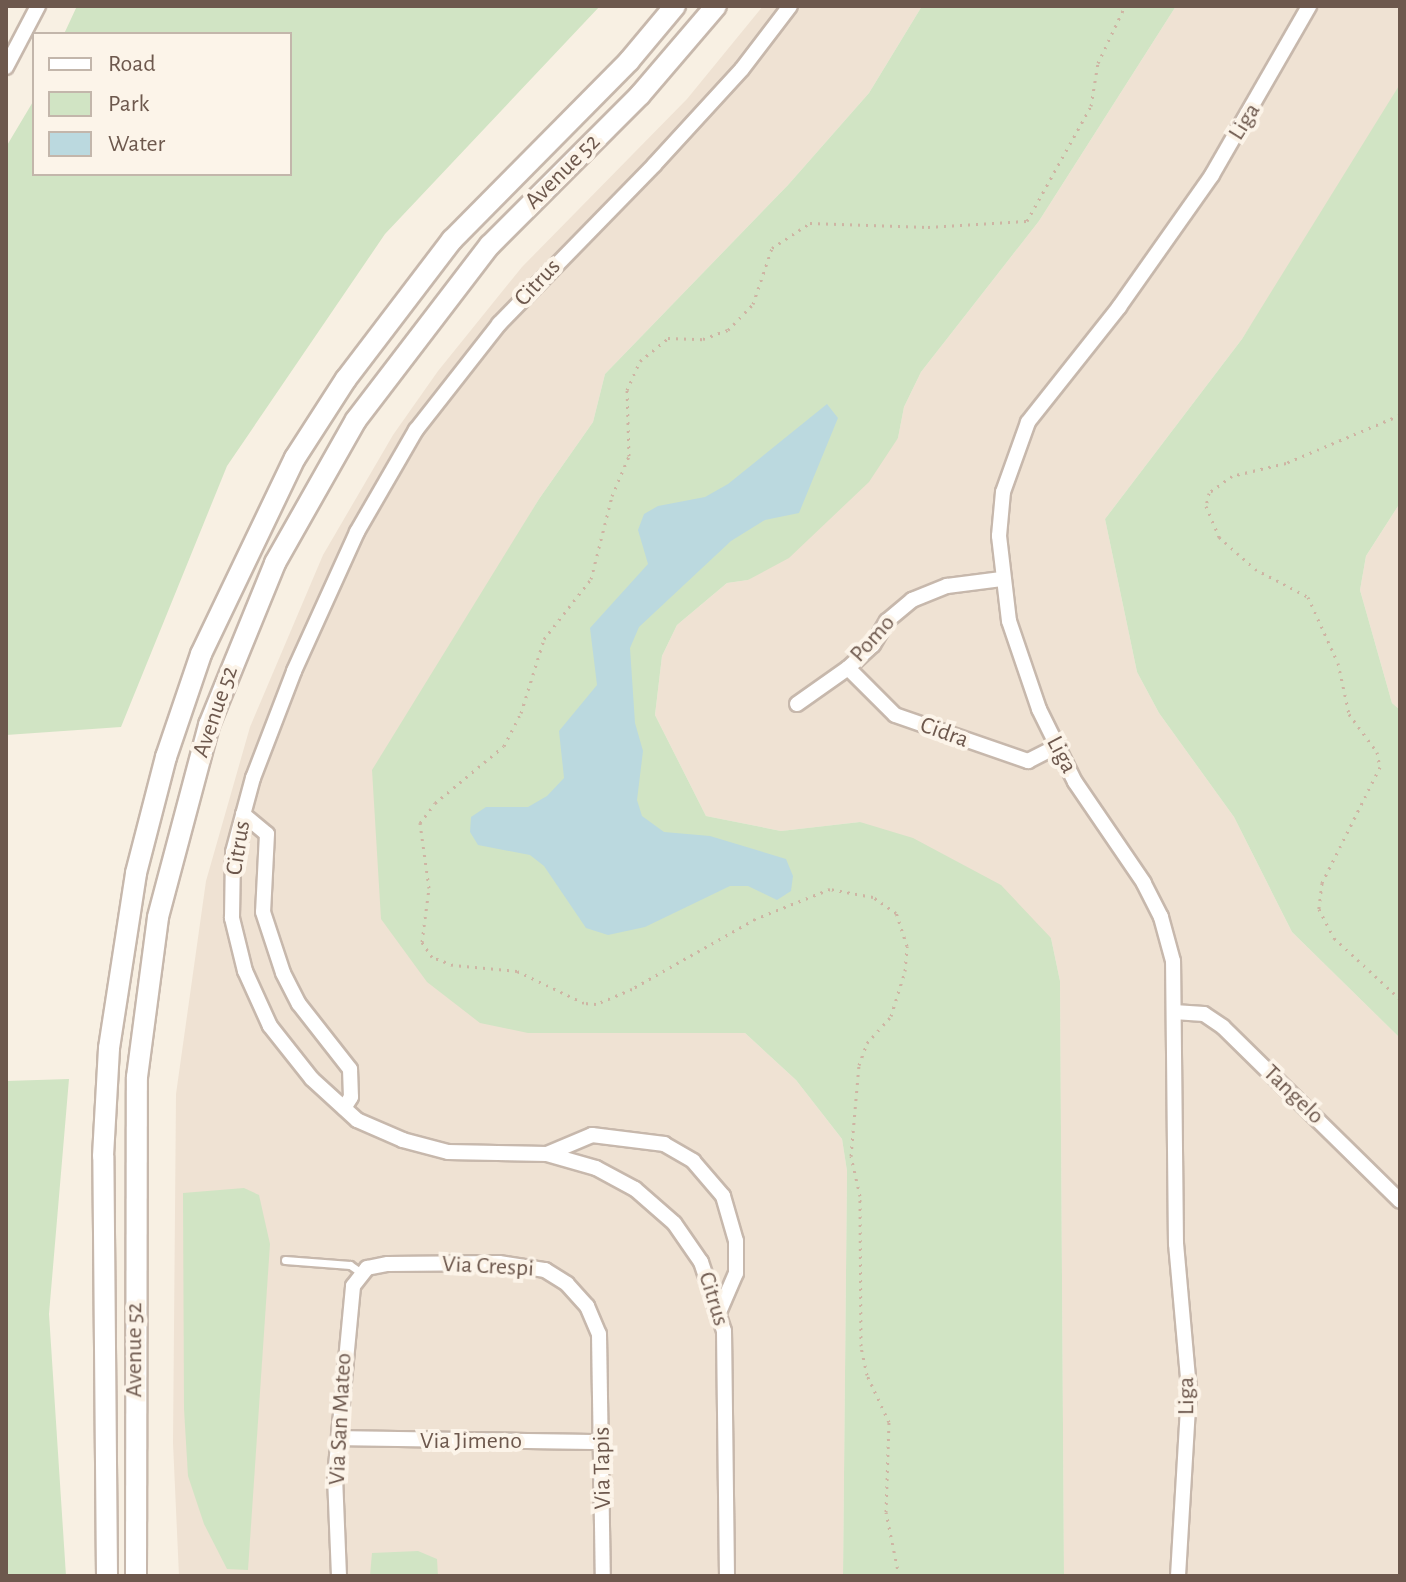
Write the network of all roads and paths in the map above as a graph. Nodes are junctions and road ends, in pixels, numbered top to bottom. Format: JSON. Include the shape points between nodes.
{"nodes":[{"id":1,"x":38,"y":6,"type":"edge"},
{"id":2,"x":675,"y":6,"type":"edge"},
{"id":3,"x":716,"y":6,"type":"edge"},
{"id":4,"x":790,"y":6,"type":"edge"},
{"id":5,"x":1125,"y":6,"type":"edge"},
{"id":6,"x":1309,"y":6,"type":"edge"},
{"id":7,"x":6,"y":67,"type":"edge"},
{"id":8,"x":1400,"y":415,"type":"edge"},
{"id":9,"x":1002,"y":579,"type":"junction"},
{"id":10,"x":848,"y":668,"type":"junction"},
{"id":11,"x":797,"y":704,"type":"dead end"},
{"id":12,"x":1055,"y":747,"type":"junction"},
{"id":13,"x":243,"y":814,"type":"junction"},
{"id":14,"x":1400,"y":999,"type":"edge"},
{"id":15,"x":1174,"y":1012,"type":"junction"},
{"id":16,"x":344,"y":1108,"type":"junction"},
{"id":17,"x":547,"y":1154,"type":"junction"},
{"id":18,"x":1400,"y":1201,"type":"edge"},
{"id":19,"x":285,"y":1260,"type":"dead end"},
{"id":20,"x":365,"y":1271,"type":"junction"},
{"id":21,"x":720,"y":1310,"type":"junction"},
{"id":22,"x":601,"y":1361,"type":"joint"},
{"id":23,"x":340,"y":1438,"type":"junction"},
{"id":24,"x":602,"y":1442,"type":"junction"},
{"id":25,"x":107,"y":1480,"type":"junction"},
{"id":26,"x":107,"y":1576,"type":"edge"},
{"id":27,"x":118,"y":1576,"type":"edge"},
{"id":28,"x":136,"y":1576,"type":"edge"},
{"id":29,"x":339,"y":1576,"type":"edge"},
{"id":30,"x":603,"y":1576,"type":"edge"},
{"id":31,"x":727,"y":1576,"type":"edge"},
{"id":32,"x":899,"y":1576,"type":"edge"},
{"id":33,"x":1178,"y":1576,"type":"edge"}],
"edges":[{"from":1,"to":7,"type":"street"},
{"from":2,"to":25,"type":"main road","name":"Avenue 52","via":[[629,61],[452,240],[346,379],[295,458],[201,654],[166,757],[136,873],[109,1048],[103,1156]]},
{"from":3,"to":28,"type":"main road","name":"Avenue 52","via":[[640,95],[490,245],[356,420],[275,563],[209,725],[158,917],[137,1077]]},
{"from":4,"to":13,"type":"street","name":"Citrus","via":[[664,155],[499,324],[416,430],[357,532],[294,671]]},
{"from":5,"to":32,"type":"path","via":[[1098,63],[1091,106],[1027,221],[928,227],[810,223],[772,248],[753,304],[728,330],[716,338],[668,338],[640,361],[627,390],[629,456],[612,496],[591,579],[544,639],[521,713],[504,746],[435,803],[420,823],[429,888],[422,942],[432,957],[453,965],[517,971],[584,1003],[596,1004],[632,989],[755,919],[830,889],[873,897],[896,913],[907,946],[905,971],[891,1016],[867,1043],[859,1065],[851,1156],[860,1196],[861,1346],[867,1375],[889,1422],[886,1512]]},
{"from":6,"to":9,"type":"street","name":"Liga","via":[[1212,175],[1119,307],[1028,422],[1003,492]]},
{"from":8,"to":14,"type":"path","via":[[1286,463],[1232,476],[1209,493],[1206,506],[1219,537],[1247,562],[1308,597],[1338,663],[1349,714],[1377,752],[1380,767],[1322,883],[1319,909],[1334,938]]},
{"from":9,"to":10,"type":"street","name":"Pomo","via":[[947,586],[912,600]]},
{"from":9,"to":12,"type":"street","name":"Liga","via":[[1023,668]]},
{"from":10,"to":11,"type":"street","name":"Pomo"},
{"from":10,"to":12,"type":"street","name":"Cidra","via":[[895,715],[1028,761]]},
{"from":12,"to":15,"type":"street","name":"Liga","via":[[1161,917],[1173,961]]},
{"from":13,"to":16,"type":"street","name":"Citrus","via":[[233,852],[232,918],[245,971],[270,1026],[312,1079]]},
{"from":13,"to":16,"type":"street","via":[[261,826],[270,845],[263,890],[269,940],[299,1004],[350,1069],[351,1097]]},
{"from":15,"to":18,"type":"street","name":"Tangelo","via":[[1204,1014],[1223,1027]]},
{"from":15,"to":33,"type":"street","name":"Liga","via":[[1176,1244],[1189,1389]]},
{"from":16,"to":17,"type":"street","name":"Citrus","via":[[403,1140],[448,1152]]},
{"from":17,"to":21,"type":"street","name":"Citrus","via":[[596,1168],[635,1189],[674,1223],[701,1262]]},
{"from":17,"to":21,"type":"street","via":[[592,1135],[664,1144],[693,1161],[723,1196],[736,1241],[736,1273]]},
{"from":19,"to":20,"type":"lane"},
{"from":20,"to":22,"type":"street","name":"Via Crespi","via":[[499,1263],[545,1270],[587,1306],[599,1334]]},
{"from":20,"to":23,"type":"street","name":"Via San Mateo","via":[[353,1286],[348,1311]]},
{"from":21,"to":31,"type":"street","name":"Citrus","via":[[726,1364]]},
{"from":22,"to":24,"type":"street","name":"Via Tapis"},
{"from":23,"to":24,"type":"street","name":"Via Jimeno"},
{"from":23,"to":29,"type":"street","name":"Via San Mateo","via":[[335,1477]]},
{"from":24,"to":30,"type":"street","name":"Via Tapis"},
{"from":25,"to":26,"type":"main road","name":"Avenue 52"},
{"from":25,"to":27,"type":"main road","via":[[118,1517]]}]}
